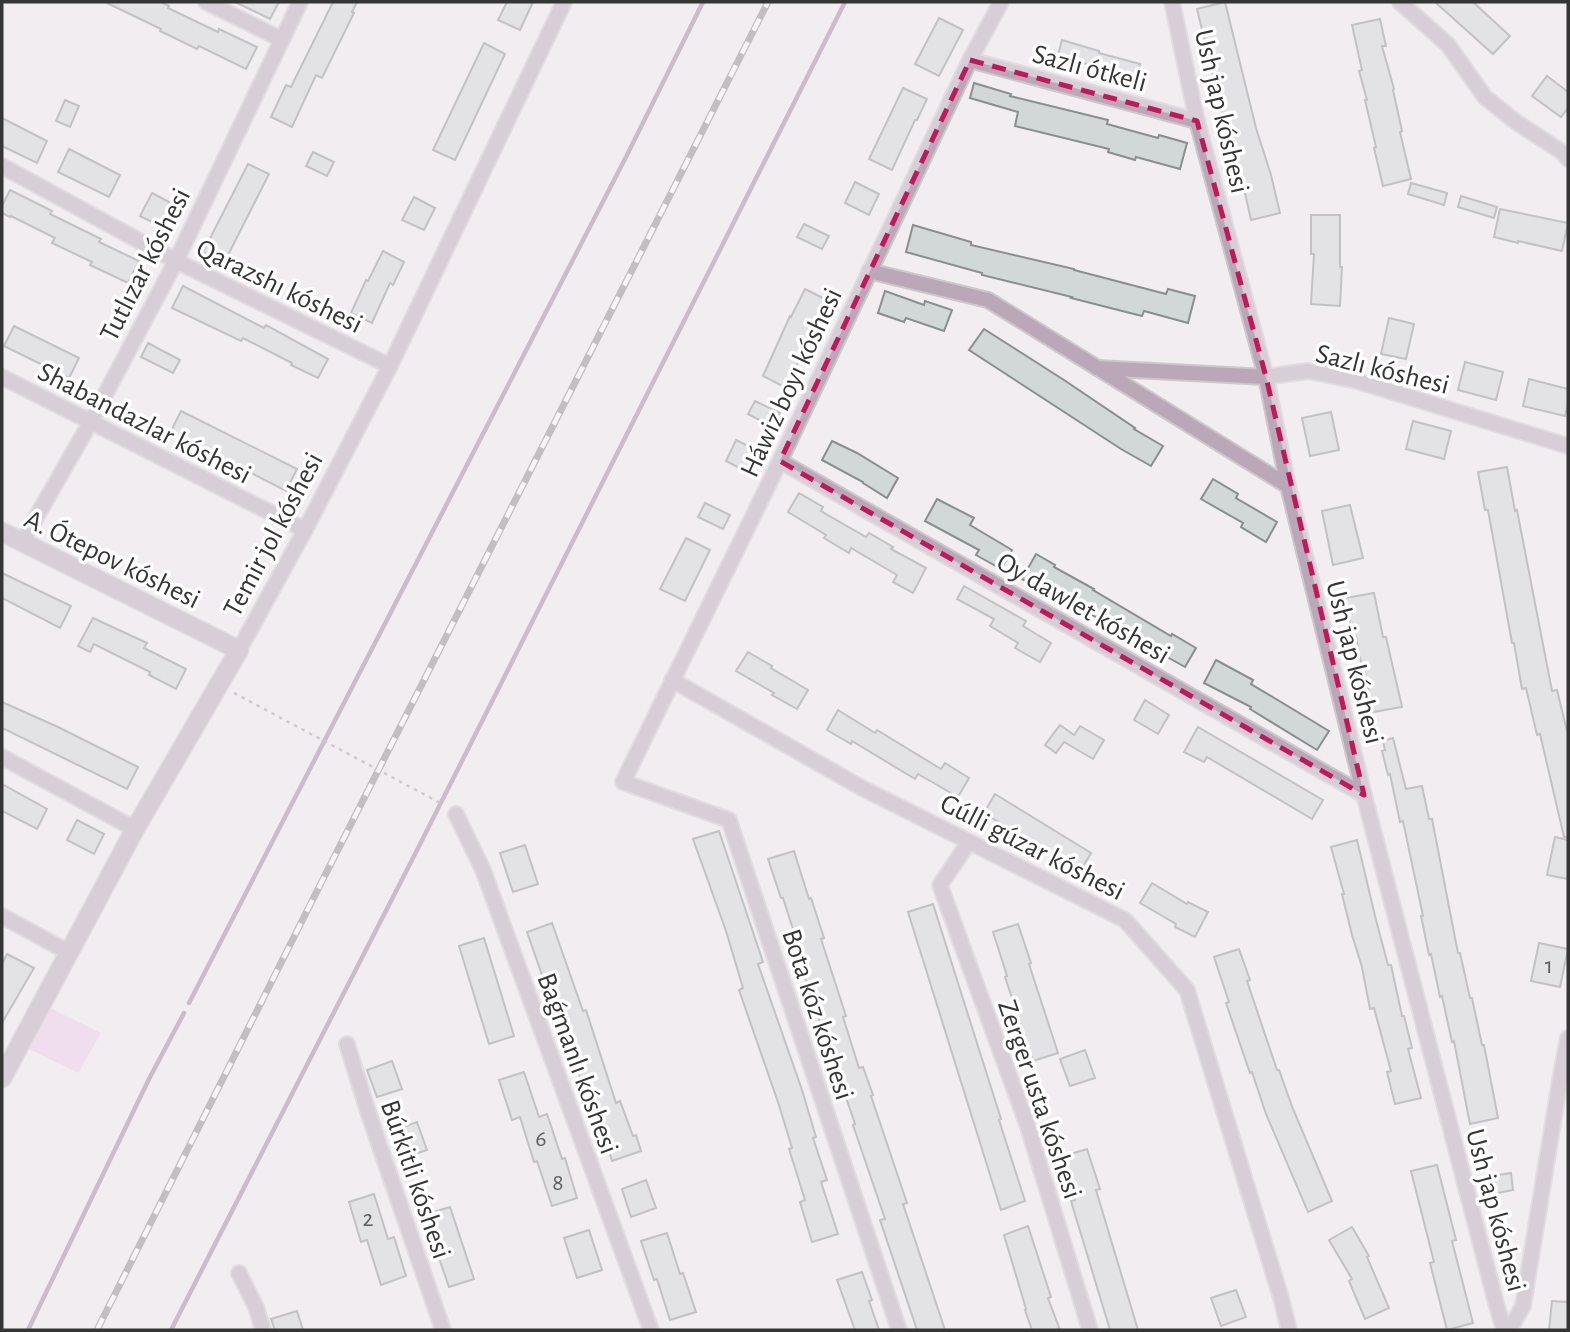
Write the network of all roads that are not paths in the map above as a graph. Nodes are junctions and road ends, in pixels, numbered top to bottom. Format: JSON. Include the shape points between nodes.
{"nodes":[{"id":1,"x":206,"y":2,"type":"edge"},
{"id":2,"x":300,"y":2,"type":"edge"},
{"id":3,"x":564,"y":2,"type":"edge"},
{"id":4,"x":1001,"y":2,"type":"edge"},
{"id":5,"x":1172,"y":2,"type":"edge"},
{"id":6,"x":1400,"y":2,"type":"edge"},
{"id":7,"x":281,"y":39,"type":"junction"},
{"id":8,"x":970,"y":60,"type":"junction"},
{"id":9,"x":1197,"y":121,"type":"junction"},
{"id":10,"x":1568,"y":159,"type":"edge"},
{"id":11,"x":2,"y":166,"type":"edge"},
{"id":12,"x":176,"y":261,"type":"junction"},
{"id":13,"x":869,"y":271,"type":"junction"},
{"id":14,"x":390,"y":366,"type":"junction"},
{"id":15,"x":1097,"y":368,"type":"junction"},
{"id":16,"x":2,"y":377,"type":"edge"},
{"id":17,"x":1266,"y":377,"type":"junction"},
{"id":18,"x":90,"y":423,"type":"junction"},
{"id":19,"x":1568,"y":446,"type":"edge"},
{"id":20,"x":780,"y":461,"type":"junction"},
{"id":21,"x":1288,"y":486,"type":"junction"},
{"id":22,"x":305,"y":530,"type":"junction"},
{"id":23,"x":2,"y":532,"type":"edge"},
{"id":24,"x":22,"y":542,"type":"junction"},
{"id":25,"x":239,"y":650,"type":"junction"},
{"id":26,"x":672,"y":680,"type":"junction"},
{"id":27,"x":2,"y":757,"type":"edge"},
{"id":28,"x":622,"y":782,"type":"joint"},
{"id":29,"x":1364,"y":795,"type":"junction"},
{"id":30,"x":456,"y":814,"type":"road end"},
{"id":31,"x":135,"y":829,"type":"junction"},
{"id":32,"x":969,"y":842,"type":"junction"},
{"id":33,"x":2,"y":916,"type":"edge"},
{"id":34,"x":68,"y":952,"type":"junction"},
{"id":35,"x":1568,"y":1038,"type":"edge"},
{"id":36,"x":347,"y":1044,"type":"dead end"},
{"id":37,"x":2,"y":1078,"type":"edge"},
{"id":38,"x":239,"y":1273,"type":"dead end"},
{"id":39,"x":263,"y":1330,"type":"edge"},
{"id":40,"x":443,"y":1330,"type":"edge"},
{"id":41,"x":651,"y":1330,"type":"edge"},
{"id":42,"x":899,"y":1330,"type":"edge"},
{"id":43,"x":1090,"y":1330,"type":"edge"},
{"id":44,"x":1289,"y":1330,"type":"edge"},
{"id":45,"x":1507,"y":1330,"type":"edge"}],
"edges":[{"from":1,"to":7,"type":"street"},
{"from":2,"to":7,"type":"street","name":"Tutlızar kóshesi"},
{"from":3,"to":14,"type":"street","name":"Temir jol kóshesi"},
{"from":4,"to":8,"type":"street","name":"Háwiz boyı kóshesi"},
{"from":5,"to":9,"type":"street","name":"Ush jap kóshesi"},
{"from":6,"to":10,"type":"street","via":[[1448,45],[1485,97]]},
{"from":7,"to":12,"type":"street","name":"Tutlızar kóshesi"},
{"from":8,"to":9,"type":"street","name":"Sazlı ótkeli"},
{"from":8,"to":13,"type":"street","name":"Háwiz boyı kóshesi"},
{"from":9,"to":17,"type":"street","name":"Ush jap kóshesi"},
{"from":11,"to":12,"type":"street","name":"Qarazshı kóshesi"},
{"from":12,"to":14,"type":"street","name":"Qarazshı kóshesi"},
{"from":12,"to":18,"type":"street","name":"Tutlızar kóshesi"},
{"from":13,"to":15,"type":"street","name":"Sazlı kóshesi","via":[[988,300]]},
{"from":13,"to":20,"type":"street","name":"Háwiz boyı kóshesi"},
{"from":14,"to":22,"type":"street","name":"Temir jol kóshesi"},
{"from":15,"to":17,"type":"street","name":"Sazlı kóshesi"},
{"from":15,"to":21,"type":"street","name":"Sazlı kóshesi"},
{"from":16,"to":18,"type":"street","name":"Shabandazlar kóshesi"},
{"from":17,"to":19,"type":"street","name":"Sazlı kóshesi","via":[[1308,371],[1357,382]]},
{"from":17,"to":21,"type":"street","name":"Ush jap kóshesi"},
{"from":18,"to":22,"type":"street","name":"Shabandazlar kóshesi"},
{"from":18,"to":24,"type":"street","name":"Tutlızar kóshesi"},
{"from":20,"to":26,"type":"street","name":"Háwiz boyı kóshesi"},
{"from":20,"to":29,"type":"street","name":"Oy dawlet kóshesi"},
{"from":21,"to":29,"type":"street","name":"Ush jap kóshesi"},
{"from":22,"to":25,"type":"street","name":"Temir jol kóshesi"},
{"from":23,"to":24,"type":"street","name":"A. Ótepov kóshesi"},
{"from":24,"to":25,"type":"street","name":"A. Ótepov kóshesi"},
{"from":25,"to":31,"type":"street","name":"Temir jol kóshesi"},
{"from":26,"to":28,"type":"street","name":"Háwiz boyı kóshesi"},
{"from":26,"to":32,"type":"street","name":"Gúlli gúzar kóshesi","via":[[862,788]]},
{"from":27,"to":31,"type":"street"},
{"from":28,"to":42,"type":"street","name":"Bota kóz kóshesi","via":[[729,820]]},
{"from":29,"to":45,"type":"street","name":"Ush jap kóshesi","via":[[1492,1290]]},
{"from":30,"to":41,"type":"street","name":"Baǵmanlı kóshesi","via":[[483,870]]},
{"from":31,"to":34,"type":"street","name":"Temir jol kóshesi"},
{"from":32,"to":43,"type":"street","name":"Zerger usta kóshesi","via":[[940,885],[1028,1127]]},
{"from":32,"to":44,"type":"street","name":"Gúlli gúzar kóshesi","via":[[1125,920],[1186,990]]},
{"from":33,"to":34,"type":"street"},
{"from":34,"to":37,"type":"street","name":"Temir jol kóshesi"},
{"from":35,"to":45,"type":"street","via":[[1523,1306]]},
{"from":36,"to":40,"type":"street","name":"Búrkitli kóshesi"},
{"from":38,"to":39,"type":"street"}]}
